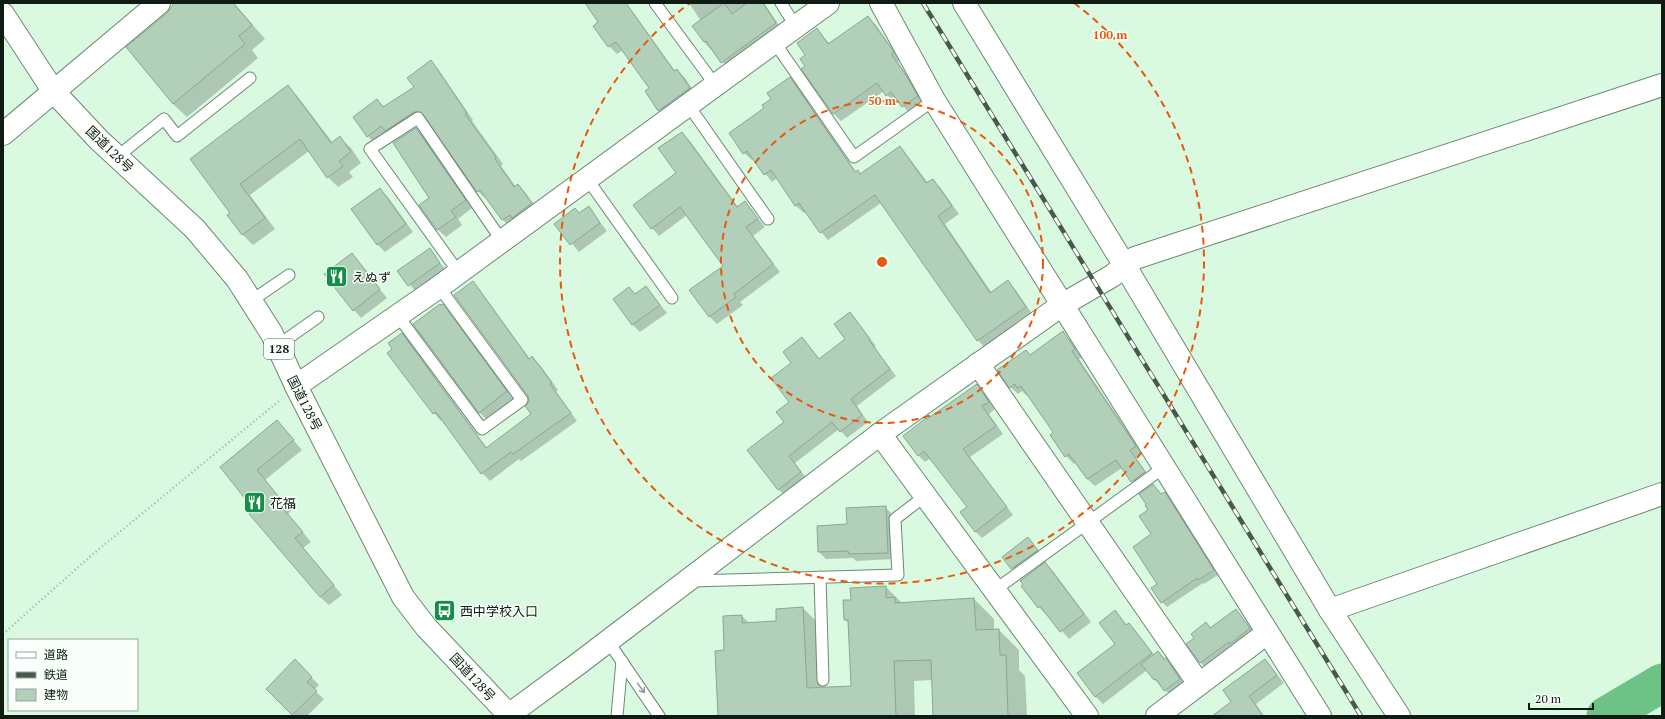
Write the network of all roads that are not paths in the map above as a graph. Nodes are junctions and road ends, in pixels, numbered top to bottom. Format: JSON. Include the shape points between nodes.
{"nodes":[{"id":1,"x":159,"y":3,"type":"edge"},
{"id":2,"x":655,"y":3,"type":"edge"},
{"id":3,"x":781,"y":3,"type":"edge"},
{"id":4,"x":828,"y":3,"type":"edge"},
{"id":5,"x":881,"y":3,"type":"edge"},
{"id":6,"x":964,"y":3,"type":"edge"},
{"id":7,"x":3,"y":14,"type":"edge"},
{"id":8,"x":796,"y":26,"type":"junction"},
{"id":9,"x":775,"y":43,"type":"junction"},
{"id":10,"x":250,"y":78,"type":"dead end"},
{"id":11,"x":1662,"y":85,"type":"edge"},
{"id":12,"x":716,"y":86,"type":"junction"},
{"id":13,"x":54,"y":92,"type":"junction"},
{"id":14,"x":934,"y":100,"type":"junction"},
{"id":15,"x":689,"y":106,"type":"junction"},
{"id":16,"x":3,"y":134,"type":"edge"},
{"id":17,"x":117,"y":157,"type":"junction"},
{"id":18,"x":588,"y":180,"type":"junction"},
{"id":19,"x":768,"y":219,"type":"dead end"},
{"id":20,"x":502,"y":241,"type":"junction"},
{"id":21,"x":1125,"y":266,"type":"junction"},
{"id":22,"x":459,"y":272,"type":"junction"},
{"id":23,"x":289,"y":275,"type":"dead end"},
{"id":24,"x":439,"y":288,"type":"junction"},
{"id":25,"x":672,"y":298,"type":"dead end"},
{"id":26,"x":251,"y":301,"type":"junction"},
{"id":27,"x":1062,"y":305,"type":"junction"},
{"id":28,"x":398,"y":316,"type":"junction"},
{"id":29,"x":318,"y":317,"type":"dead end"},
{"id":30,"x":277,"y":346,"type":"junction"},
{"id":31,"x":978,"y":364,"type":"junction"},
{"id":32,"x":296,"y":386,"type":"junction"},
{"id":33,"x":880,"y":434,"type":"junction"},
{"id":34,"x":1163,"y":468,"type":"junction"},
{"id":35,"x":1662,"y":494,"type":"edge"},
{"id":36,"x":925,"y":496,"type":"junction"},
{"id":37,"x":1087,"y":523,"type":"junction"},
{"id":38,"x":820,"y":577,"type":"junction"},
{"id":39,"x":687,"y":581,"type":"junction"},
{"id":40,"x":995,"y":590,"type":"junction"},
{"id":41,"x":1330,"y":610,"type":"junction"},
{"id":42,"x":1267,"y":633,"type":"junction"},
{"id":43,"x":608,"y":641,"type":"junction"},
{"id":44,"x":622,"y":661,"type":"junction"},
{"id":45,"x":823,"y":680,"type":"dead end"},
{"id":46,"x":1199,"y":684,"type":"junction"},
{"id":47,"x":508,"y":716,"type":"edge"},
{"id":48,"x":617,"y":716,"type":"edge"},
{"id":49,"x":659,"y":716,"type":"edge"},
{"id":50,"x":1087,"y":716,"type":"edge"},
{"id":51,"x":1157,"y":716,"type":"edge"},
{"id":52,"x":1320,"y":716,"type":"edge"},
{"id":53,"x":1400,"y":716,"type":"edge"}],
"edges":[{"from":1,"to":13,"type":"main road"},
{"from":2,"to":12,"type":"lane"},
{"from":3,"to":8,"type":"lane"},
{"from":4,"to":8,"type":"main road"},
{"from":5,"to":14,"type":"main road"},
{"from":6,"to":21,"type":"main road"},
{"from":7,"to":13,"type":"main road","name":"国道128号","number":"128"},
{"from":8,"to":9,"type":"main road"},
{"from":9,"to":12,"type":"main road"},
{"from":9,"to":14,"type":"lane","via":[[854,157]]},
{"from":10,"to":17,"type":"lane","via":[[177,136],[164,119]]},
{"from":11,"to":21,"type":"main road","via":[[1155,251],[1135,258]]},
{"from":12,"to":15,"type":"main road"},
{"from":13,"to":16,"type":"main road"},
{"from":13,"to":17,"type":"main road","name":"国道128号","number":"128"},
{"from":14,"to":27,"type":"main road"},
{"from":15,"to":18,"type":"main road"},
{"from":15,"to":19,"type":"lane"},
{"from":17,"to":26,"type":"main road","name":"国道128号","number":"128","via":[[195,229],[237,278]]},
{"from":18,"to":20,"type":"main road"},
{"from":18,"to":25,"type":"lane"},
{"from":20,"to":22,"type":"main road"},
{"from":20,"to":22,"type":"lane","via":[[418,118],[370,149]]},
{"from":21,"to":27,"type":"main road"},
{"from":21,"to":41,"type":"main road"},
{"from":22,"to":24,"type":"main road"},
{"from":23,"to":26,"type":"lane"},
{"from":24,"to":28,"type":"main road"},
{"from":24,"to":28,"type":"lane","via":[[522,400],[482,429]]},
{"from":26,"to":30,"type":"main road","name":"国道128号","number":"128"},
{"from":27,"to":31,"type":"main road"},
{"from":27,"to":34,"type":"main road"},
{"from":28,"to":32,"type":"main road"},
{"from":29,"to":30,"type":"lane"},
{"from":30,"to":32,"type":"main road","name":"国道128号","number":"128"},
{"from":31,"to":33,"type":"main road"},
{"from":31,"to":37,"type":"main road"},
{"from":32,"to":47,"type":"main road","name":"国道128号","number":"128","via":[[403,597],[426,627]]},
{"from":33,"to":36,"type":"main road"},
{"from":33,"to":39,"type":"main road"},
{"from":34,"to":37,"type":"lane"},
{"from":34,"to":42,"type":"main road"},
{"from":35,"to":41,"type":"main road"},
{"from":36,"to":38,"type":"lane","via":[[895,519],[898,575]]},
{"from":36,"to":40,"type":"main road"},
{"from":37,"to":40,"type":"lane"},
{"from":37,"to":46,"type":"main road"},
{"from":38,"to":39,"type":"lane"},
{"from":38,"to":45,"type":"lane"},
{"from":39,"to":43,"type":"main road"},
{"from":40,"to":50,"type":"main road"},
{"from":41,"to":53,"type":"main road"},
{"from":42,"to":46,"type":"main road"},
{"from":42,"to":52,"type":"main road"},
{"from":43,"to":44,"type":"lane"},
{"from":43,"to":47,"type":"main road"},
{"from":44,"to":48,"type":"lane"},
{"from":44,"to":49,"type":"lane","one_way":true},
{"from":46,"to":51,"type":"main road"}]}
